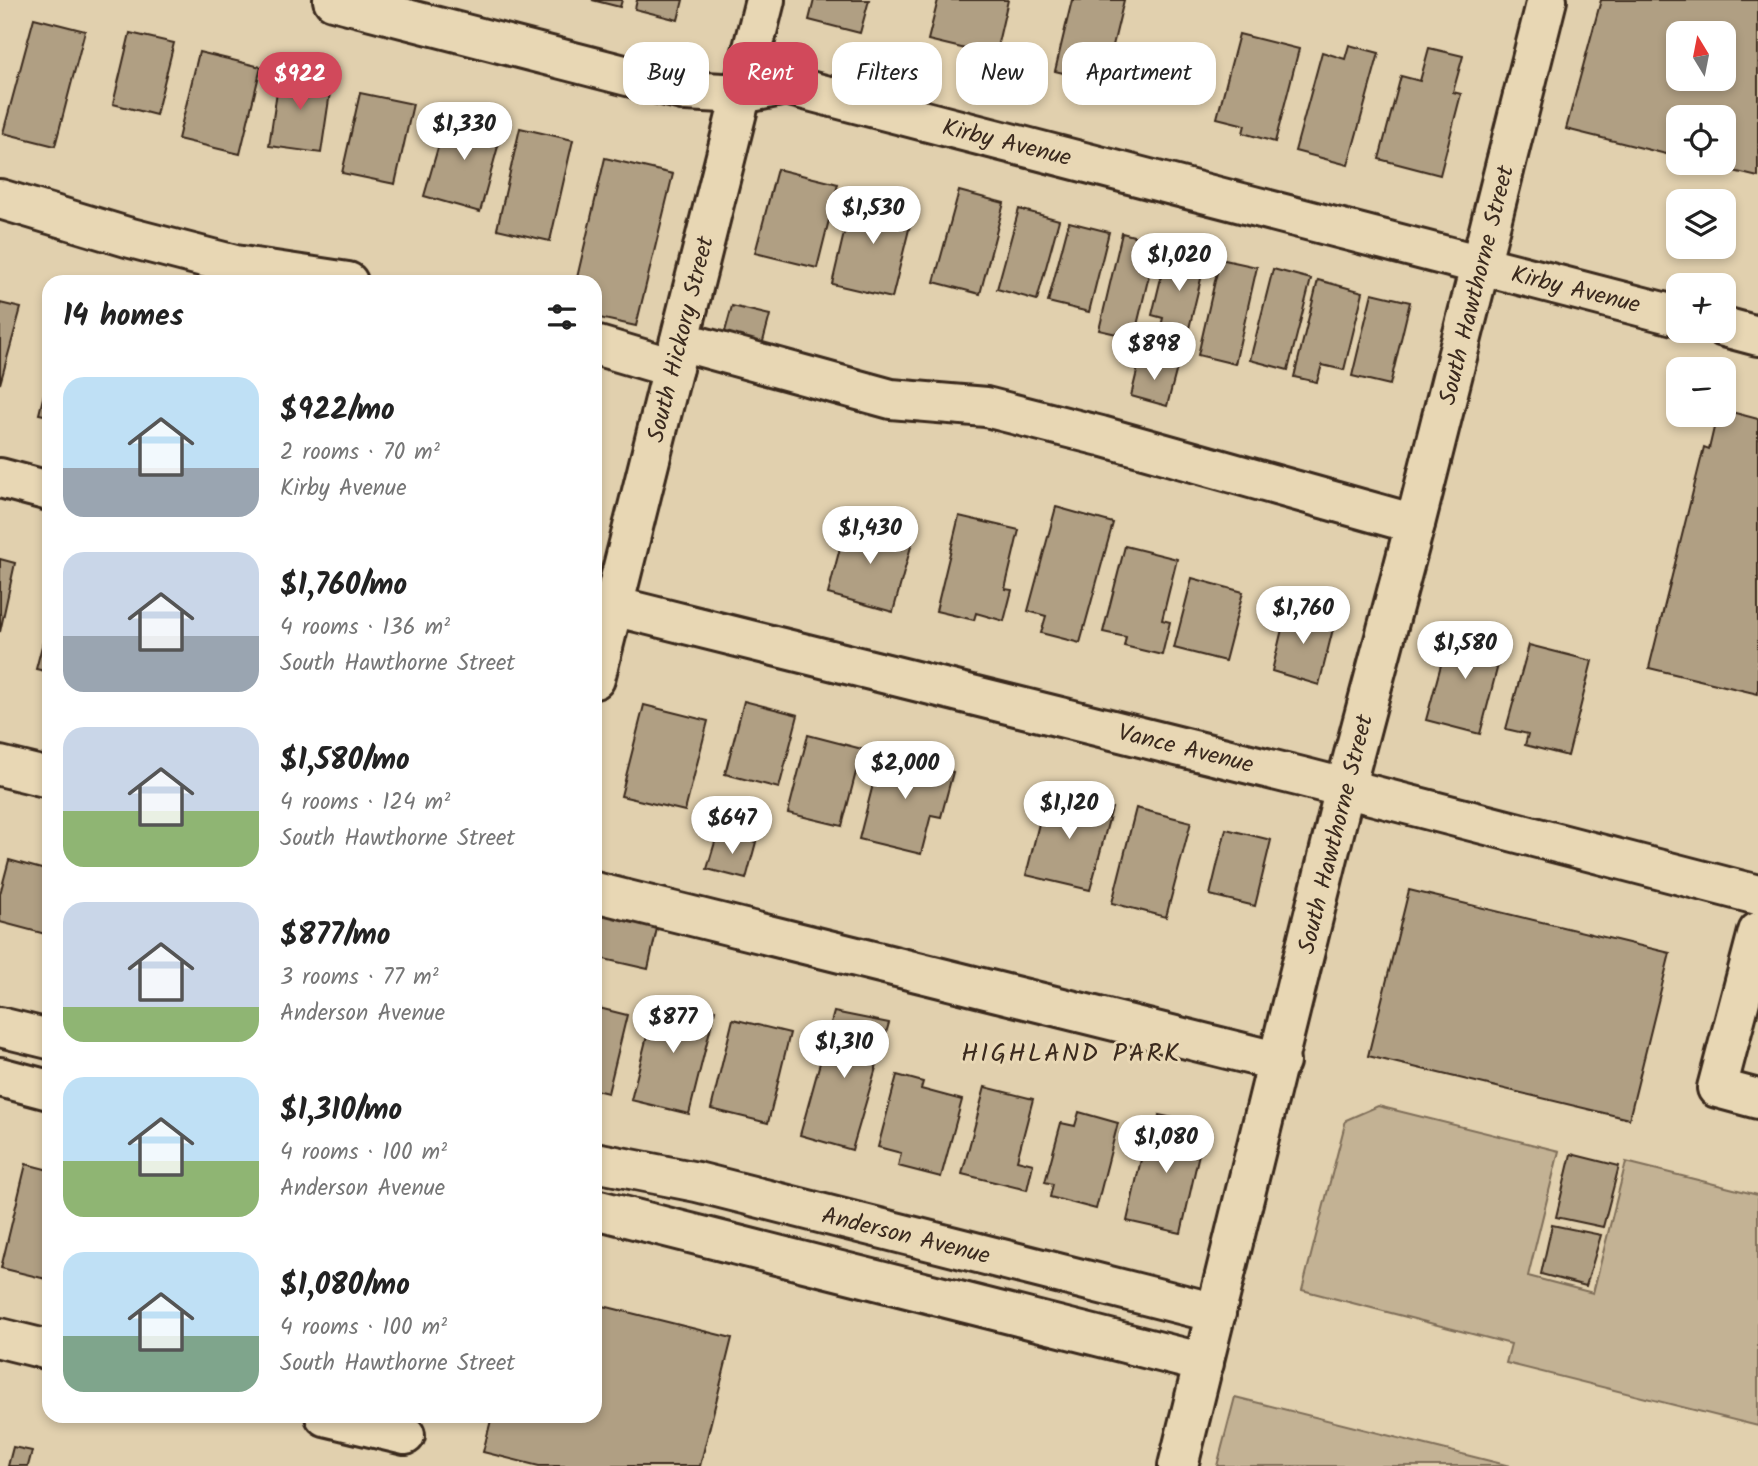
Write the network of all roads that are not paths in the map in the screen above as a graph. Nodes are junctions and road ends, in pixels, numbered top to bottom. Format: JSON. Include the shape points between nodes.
{"nodes":[{"id":1,"x":333,"y":0,"type":"edge"},
{"id":2,"x":765,"y":0,"type":"edge"},
{"id":3,"x":1548,"y":0,"type":"edge"},
{"id":4,"x":755,"y":42,"type":"edge"},
{"id":5,"x":723,"y":93,"type":"edge"},
{"id":6,"x":818,"y":93,"type":"edge"},
{"id":7,"x":739,"y":105,"type":"edge"},
{"id":8,"x":0,"y":199,"type":"edge"},
{"id":9,"x":1480,"y":265,"type":"junction"},
{"id":10,"x":301,"y":275,"type":"edge"},
{"id":11,"x":1666,"y":313,"type":"edge"},
{"id":12,"x":1736,"y":330,"type":"edge"},
{"id":13,"x":1758,"y":336,"type":"edge"},
{"id":14,"x":602,"y":346,"type":"edge"},
{"id":15,"x":676,"y":355,"type":"junction"},
{"id":16,"x":0,"y":478,"type":"edge"},
{"id":17,"x":42,"y":489,"type":"edge"},
{"id":18,"x":1415,"y":524,"type":"junction"},
{"id":19,"x":605,"y":622,"type":"edge"},
{"id":20,"x":0,"y":766,"type":"edge"},
{"id":21,"x":42,"y":776,"type":"edge"},
{"id":22,"x":1345,"y":788,"type":"junction"},
{"id":23,"x":602,"y":894,"type":"edge"},
{"id":24,"x":1758,"y":895,"type":"edge"},
{"id":25,"x":1758,"y":932,"type":"edge"},
{"id":26,"x":1751,"y":987,"type":"edge"},
{"id":27,"x":0,"y":1027,"type":"edge"},
{"id":28,"x":42,"y":1037,"type":"edge"},
{"id":29,"x":1280,"y":1062,"type":"junction"},
{"id":30,"x":0,"y":1077,"type":"edge"},
{"id":31,"x":42,"y":1088,"type":"edge"},
{"id":32,"x":1758,"y":1099,"type":"edge"},
{"id":33,"x":602,"y":1163,"type":"edge"},
{"id":34,"x":602,"y":1211,"type":"edge"},
{"id":35,"x":1216,"y":1313,"type":"junction"},
{"id":36,"x":0,"y":1338,"type":"edge"},
{"id":37,"x":42,"y":1347,"type":"edge"},
{"id":38,"x":1204,"y":1363,"type":"junction"},
{"id":39,"x":349,"y":1423,"type":"edge"},
{"id":40,"x":404,"y":1439,"type":"edge"},
{"id":41,"x":1178,"y":1466,"type":"edge"}],
"edges":[{"from":1,"to":5,"type":"street","name":"Kirby Avenue","via":[[686,92]]},
{"from":2,"to":4,"type":"street","name":"South Hickory Street"},
{"from":3,"to":9,"type":"street","name":"South Hawthorne Street"},
{"from":6,"to":9,"type":"street","name":"Kirby Avenue"},
{"from":7,"to":15,"type":"street","name":"South Hickory Street"},
{"from":8,"to":10,"type":"street","via":[[235,265]]},
{"from":9,"to":11,"type":"street","name":"Kirby Avenue"},
{"from":9,"to":18,"type":"street","name":"South Hawthorne Street"},
{"from":12,"to":13,"type":"street"},
{"from":14,"to":15,"type":"street"},
{"from":15,"to":18,"type":"street","via":[[891,400],[986,407]]},
{"from":15,"to":19,"type":"street","name":"South Hickory Street"},
{"from":16,"to":17,"type":"street"},
{"from":18,"to":22,"type":"street","name":"South Hawthorne Street"},
{"from":19,"to":22,"type":"street","name":"Vance Avenue"},
{"from":20,"to":21,"type":"street"},
{"from":22,"to":24,"type":"street","name":"Vance Avenue"},
{"from":22,"to":29,"type":"street","name":"South Hawthorne Street"},
{"from":23,"to":29,"type":"street"},
{"from":25,"to":26,"type":"street"},
{"from":26,"to":32,"type":"street","via":[[1717,1088]]},
{"from":27,"to":28,"type":"street"},
{"from":29,"to":35,"type":"street","name":"South Hawthorne Street"},
{"from":30,"to":31,"type":"street"},
{"from":33,"to":35,"type":"street","name":"Anderson Avenue","via":[[697,1182]]},
{"from":34,"to":38,"type":"street","name":"Anderson Avenue"},
{"from":35,"to":38,"type":"street","name":"South Hawthorne Street"},
{"from":36,"to":37,"type":"street"},
{"from":38,"to":41,"type":"street","name":"South Hawthorne Street"},
{"from":39,"to":40,"type":"street"}]}
